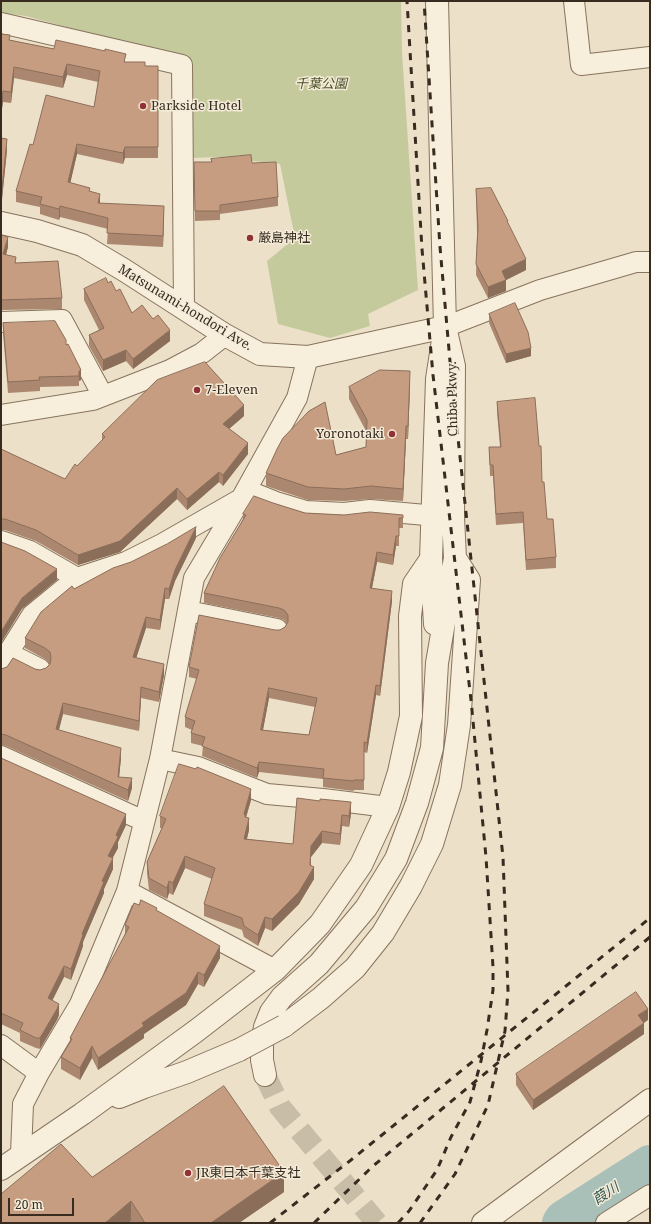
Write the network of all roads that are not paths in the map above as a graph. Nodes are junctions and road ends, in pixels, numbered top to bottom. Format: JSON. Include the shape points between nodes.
{"nodes":[{"id":1,"x":437,"y":1,"type":"edge"},
{"id":2,"x":574,"y":1,"type":"edge"},
{"id":3,"x":1,"y":23,"type":"edge"},
{"id":4,"x":650,"y":57,"type":"edge"},
{"id":5,"x":1,"y":223,"type":"edge"},
{"id":6,"x":650,"y":262,"type":"edge"},
{"id":7,"x":184,"y":309,"type":"junction"},
{"id":8,"x":1,"y":322,"type":"edge"},
{"id":9,"x":445,"y":327,"type":"junction"},
{"id":10,"x":226,"y":335,"type":"junction"},
{"id":11,"x":308,"y":357,"type":"junction"},
{"id":12,"x":103,"y":396,"type":"junction"},
{"id":13,"x":1,"y":411,"type":"edge"},
{"id":14,"x":1,"y":415,"type":"edge"},
{"id":15,"x":244,"y":494,"type":"junction"},
{"id":16,"x":443,"y":517,"type":"junction"},
{"id":17,"x":1,"y":541,"type":"edge"},
{"id":18,"x":455,"y":558,"type":"junction"},
{"id":19,"x":431,"y":559,"type":"junction"},
{"id":20,"x":76,"y":578,"type":"junction"},
{"id":21,"x":188,"y":611,"type":"junction"},
{"id":22,"x":277,"y":629,"type":"edge"},
{"id":23,"x":5,"y":661,"type":"edge"},
{"id":24,"x":437,"y":663,"type":"junction"},
{"id":25,"x":40,"y":670,"type":"edge"},
{"id":26,"x":1,"y":756,"type":"edge"},
{"id":27,"x":160,"y":759,"type":"junction"},
{"id":28,"x":388,"y":807,"type":"junction"},
{"id":29,"x":144,"y":821,"type":"junction"},
{"id":30,"x":127,"y":890,"type":"junction"},
{"id":31,"x":275,"y":970,"type":"junction"},
{"id":32,"x":1,"y":1045,"type":"edge"},
{"id":33,"x":39,"y":1073,"type":"junction"},
{"id":34,"x":264,"y":1075,"type":"tunnel mouth"},
{"id":35,"x":650,"y":1100,"type":"edge"},
{"id":36,"x":82,"y":1114,"type":"junction"},
{"id":37,"x":21,"y":1154,"type":"junction"},
{"id":38,"x":1,"y":1169,"type":"edge"},
{"id":39,"x":650,"y":1195,"type":"edge"},
{"id":40,"x":483,"y":1223,"type":"edge"},
{"id":41,"x":606,"y":1223,"type":"edge"}],
"edges":[{"from":1,"to":9,"type":"street","name":"Chiba Pkwy."},
{"from":2,"to":4,"type":"street","via":[[581,65]]},
{"from":3,"to":7,"type":"street","via":[[182,65]]},
{"from":5,"to":7,"type":"street","name":"Matsunami-hondori Ave.","via":[[82,245]]},
{"from":6,"to":9,"type":"street","via":[[636,262],[540,290]]},
{"from":7,"to":10,"type":"street","name":"Matsunami-hondori Ave."},
{"from":8,"to":12,"type":"street","via":[[62,320]]},
{"from":9,"to":11,"type":"street","name":"Matsunami-hondori Ave."},
{"from":9,"to":16,"type":"street","name":"Chiba Pkwy.","via":[[437,379]]},
{"from":10,"to":11,"type":"street","name":"Matsunami-hondori Ave.","via":[[260,354]]},
{"from":10,"to":12,"type":"street","via":[[202,353],[170,370]]},
{"from":11,"to":15,"type":"street","via":[[297,398]]},
{"from":12,"to":14,"type":"street","via":[[93,400]]},
{"from":13,"to":14,"type":"street"},
{"from":15,"to":16,"type":"street","via":[[306,511],[344,513],[370,510]]},
{"from":15,"to":20,"type":"street","via":[[162,544],[126,562]]},
{"from":15,"to":21,"type":"street","via":[[194,578]]},
{"from":16,"to":18,"type":"street","name":"Chiba Pkwy."},
{"from":16,"to":19,"type":"street","name":"Chiba Pkwy."},
{"from":17,"to":20,"type":"street","via":[[30,551]]},
{"from":18,"to":24,"type":"street","name":"Chiba Pkwy."},
{"from":18,"to":36,"type":"street","bridge":true,"via":[[469,580],[459,725],[450,785],[432,844],[383,933],[355,968],[284,1026],[239,1050]]},
{"from":19,"to":24,"type":"street","name":"Chiba Pkwy."},
{"from":19,"to":28,"type":"street","via":[[414,584],[410,616],[411,716],[399,772]]},
{"from":20,"to":23,"type":"street","via":[[32,615]]},
{"from":21,"to":22,"type":"street"},
{"from":21,"to":27,"type":"street"},
{"from":23,"to":25,"type":"street"},
{"from":24,"to":34,"type":"street","via":[[432,748],[417,803],[396,859],[366,908],[319,964],[282,997],[271,1012],[262,1044]]},
{"from":26,"to":29,"type":"street"},
{"from":27,"to":28,"type":"street","via":[[198,767],[267,794]]},
{"from":27,"to":29,"type":"street"},
{"from":28,"to":31,"type":"street","via":[[361,866],[320,924]]},
{"from":29,"to":30,"type":"street"},
{"from":30,"to":31,"type":"street"},
{"from":30,"to":33,"type":"street","via":[[80,1004]]},
{"from":31,"to":36,"type":"street"},
{"from":32,"to":33,"type":"street"},
{"from":33,"to":37,"type":"street","via":[[23,1104]]},
{"from":35,"to":40,"type":"street"},
{"from":36,"to":37,"type":"street"},
{"from":37,"to":38,"type":"street"},
{"from":39,"to":41,"type":"street"}]}
